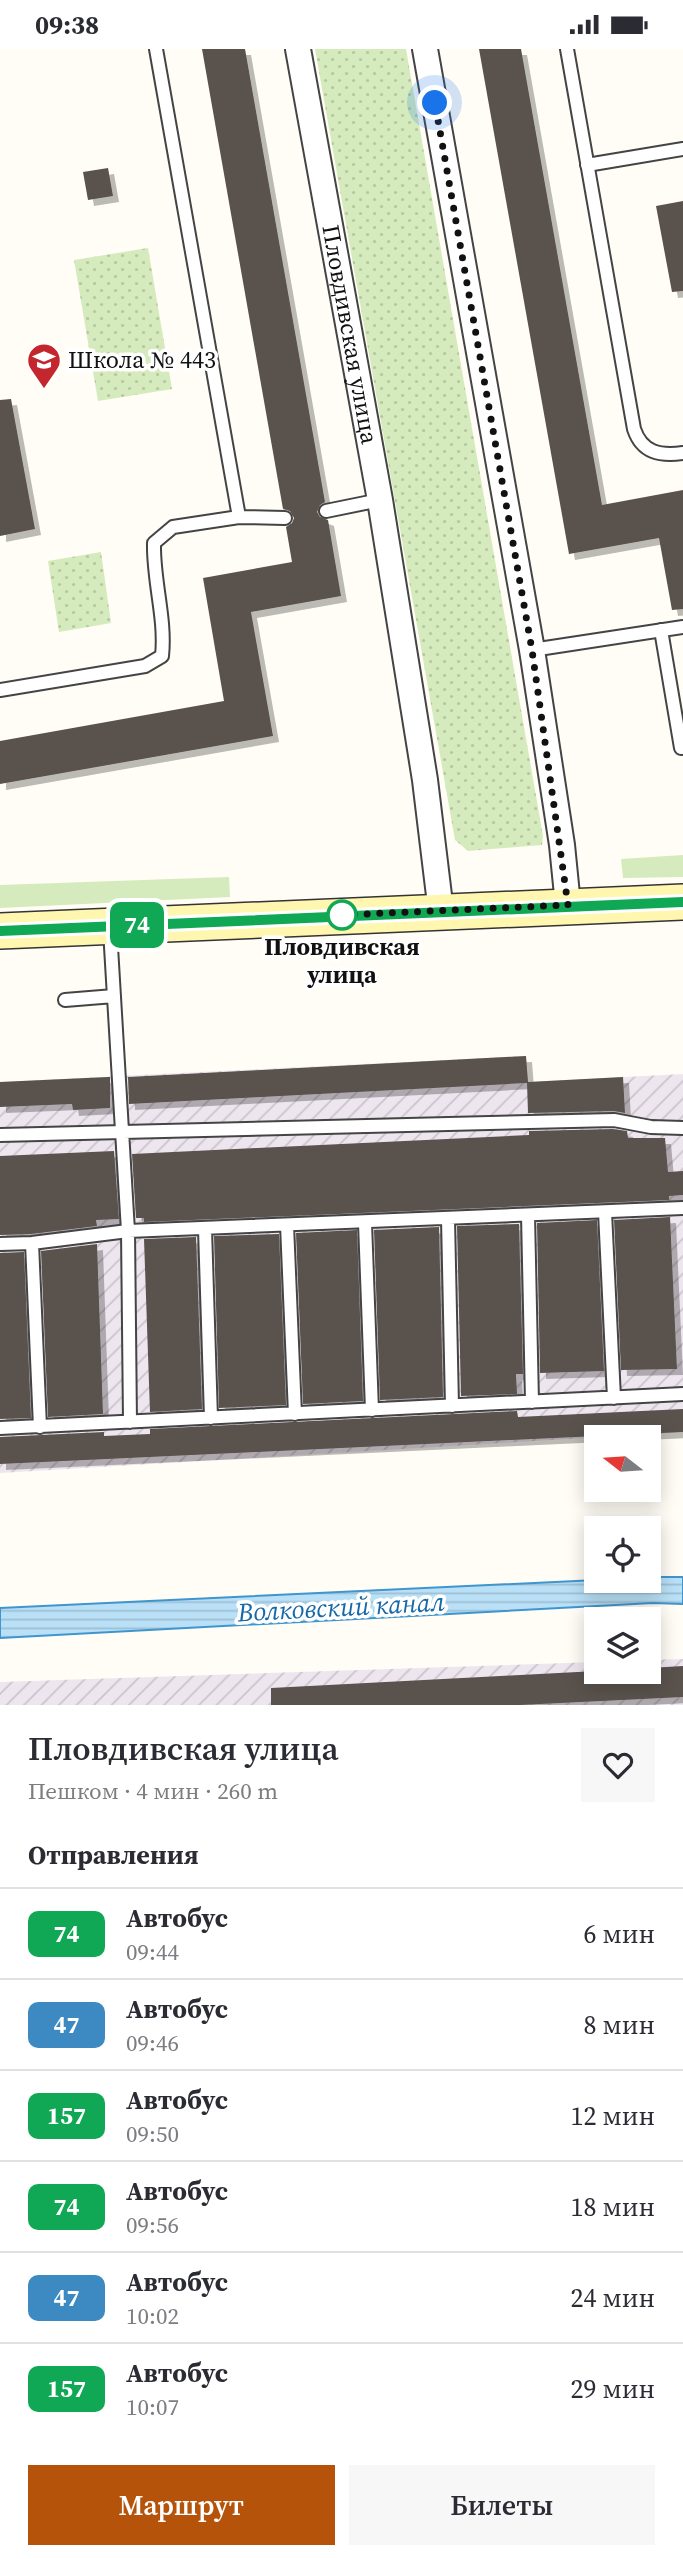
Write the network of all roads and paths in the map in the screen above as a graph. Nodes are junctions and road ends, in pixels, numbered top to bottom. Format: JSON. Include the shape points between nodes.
{"nodes":[{"id":1,"x":156,"y":49,"type":"edge"},
{"id":2,"x":299,"y":49,"type":"edge"},
{"id":3,"x":425,"y":49,"type":"edge"},
{"id":4,"x":567,"y":49,"type":"edge"},
{"id":5,"x":683,"y":149,"type":"edge"},
{"id":6,"x":587,"y":165,"type":"junction"},
{"id":7,"x":683,"y":453,"type":"edge"},
{"id":8,"x":380,"y":500,"type":"junction"},
{"id":9,"x":326,"y":511,"type":"dead end"},
{"id":10,"x":239,"y":517,"type":"junction"},
{"id":11,"x":285,"y":518,"type":"dead end"},
{"id":12,"x":683,"y":627,"type":"edge"},
{"id":13,"x":661,"y":630,"type":"junction"},
{"id":14,"x":532,"y":650,"type":"junction"},
{"id":15,"x":0,"y":690,"type":"edge"},
{"id":16,"x":680,"y":716,"type":"edge"},
{"id":17,"x":681,"y":748,"type":"dead end"},
{"id":18,"x":683,"y":902,"type":"edge"},
{"id":19,"x":568,"y":905,"type":"junction"},
{"id":20,"x":441,"y":912,"type":"junction"},
{"id":21,"x":110,"y":926,"type":"junction"},
{"id":22,"x":0,"y":931,"type":"edge"},
{"id":23,"x":114,"y":996,"type":"junction"},
{"id":24,"x":65,"y":1000,"type":"dead end"},
{"id":25,"x":683,"y":1128,"type":"edge"},
{"id":26,"x":123,"y":1130,"type":"junction"},
{"id":27,"x":0,"y":1135,"type":"edge"},
{"id":28,"x":683,"y":1208,"type":"edge"},
{"id":29,"x":605,"y":1212,"type":"junction"},
{"id":30,"x":528,"y":1215,"type":"junction"},
{"id":31,"x":448,"y":1219,"type":"junction"},
{"id":32,"x":365,"y":1223,"type":"junction"},
{"id":33,"x":287,"y":1225,"type":"junction"},
{"id":34,"x":205,"y":1229,"type":"junction"},
{"id":35,"x":128,"y":1231,"type":"junction"},
{"id":36,"x":32,"y":1243,"type":"junction"},
{"id":37,"x":0,"y":1244,"type":"edge"},
{"id":38,"x":683,"y":1394,"type":"edge"},
{"id":39,"x":614,"y":1398,"type":"junction"},
{"id":40,"x":532,"y":1402,"type":"junction"},
{"id":41,"x":452,"y":1406,"type":"junction"},
{"id":42,"x":372,"y":1410,"type":"junction"},
{"id":43,"x":295,"y":1414,"type":"junction"},
{"id":44,"x":211,"y":1418,"type":"junction"},
{"id":45,"x":130,"y":1422,"type":"junction"},
{"id":46,"x":40,"y":1427,"type":"junction"},
{"id":47,"x":0,"y":1429,"type":"edge"}],
"edges":[{"from":1,"to":10,"type":"lane"},
{"from":2,"to":8,"type":"street","name":"Пловдивская улица"},
{"from":3,"to":14,"type":"street"},
{"from":4,"to":6,"type":"lane"},
{"from":5,"to":6,"type":"lane"},
{"from":6,"to":7,"type":"lane","via":[[637,439],[650,451]]},
{"from":8,"to":9,"type":"lane"},
{"from":8,"to":20,"type":"street","name":"Пловдивская улица"},
{"from":10,"to":11,"type":"lane"},
{"from":10,"to":15,"type":"lane","via":[[173,527],[155,543],[162,656],[145,666]]},
{"from":12,"to":13,"type":"lane"},
{"from":13,"to":14,"type":"lane"},
{"from":13,"to":16,"type":"lane"},
{"from":14,"to":19,"type":"street"},
{"from":16,"to":17,"type":"lane"},
{"from":18,"to":19,"type":"street"},
{"from":19,"to":20,"type":"street"},
{"from":20,"to":21,"type":"street"},
{"from":21,"to":22,"type":"street"},
{"from":21,"to":23,"type":"lane"},
{"from":23,"to":24,"type":"lane"},
{"from":23,"to":26,"type":"lane"},
{"from":25,"to":26,"type":"lane","via":[[614,1120]]},
{"from":26,"to":27,"type":"lane"},
{"from":26,"to":35,"type":"lane"},
{"from":28,"to":29,"type":"lane"},
{"from":29,"to":30,"type":"lane"},
{"from":29,"to":39,"type":"lane"},
{"from":30,"to":31,"type":"lane"},
{"from":30,"to":40,"type":"lane"},
{"from":31,"to":32,"type":"lane"},
{"from":31,"to":41,"type":"lane"},
{"from":32,"to":33,"type":"lane"},
{"from":32,"to":42,"type":"lane"},
{"from":33,"to":34,"type":"lane"},
{"from":33,"to":43,"type":"lane"},
{"from":34,"to":35,"type":"lane"},
{"from":34,"to":44,"type":"lane"},
{"from":35,"to":36,"type":"lane"},
{"from":35,"to":45,"type":"lane"},
{"from":36,"to":37,"type":"lane"},
{"from":36,"to":46,"type":"lane"},
{"from":38,"to":39,"type":"lane"},
{"from":39,"to":40,"type":"lane"},
{"from":40,"to":41,"type":"lane"},
{"from":41,"to":42,"type":"lane"},
{"from":42,"to":43,"type":"lane"},
{"from":43,"to":44,"type":"lane"},
{"from":44,"to":45,"type":"lane"},
{"from":45,"to":46,"type":"lane"},
{"from":46,"to":47,"type":"lane"}]}
